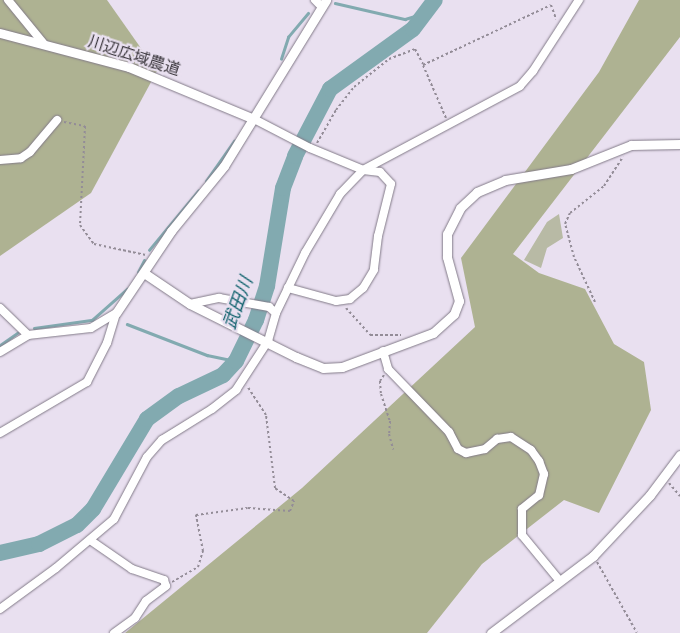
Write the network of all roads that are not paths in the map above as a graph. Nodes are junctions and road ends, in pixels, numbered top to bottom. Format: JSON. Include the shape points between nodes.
{"nodes":[{"id":1,"x":8,"y":0,"type":"edge"},
{"id":2,"x":579,"y":0,"type":"edge"},
{"id":3,"x":320,"y":2,"type":"edge"},
{"id":4,"x":0,"y":33,"type":"edge"},
{"id":5,"x":44,"y":44,"type":"junction"},
{"id":6,"x":254,"y":119,"type":"junction"},
{"id":7,"x":56,"y":120,"type":"road end"},
{"id":8,"x":680,"y":144,"type":"edge"},
{"id":9,"x":0,"y":160,"type":"edge"},
{"id":10,"x":363,"y":170,"type":"junction"},
{"id":11,"x":144,"y":273,"type":"junction"},
{"id":12,"x":288,"y":288,"type":"junction"},
{"id":13,"x":190,"y":304,"type":"junction"},
{"id":14,"x":0,"y":308,"type":"edge"},
{"id":15,"x":116,"y":313,"type":"junction"},
{"id":16,"x":276,"y":313,"type":"junction"},
{"id":17,"x":28,"y":335,"type":"junction"},
{"id":18,"x":264,"y":340,"type":"junction"},
{"id":19,"x":383,"y":351,"type":"junction"},
{"id":20,"x":0,"y":352,"type":"edge"},
{"id":21,"x":0,"y":433,"type":"edge"},
{"id":22,"x":680,"y":455,"type":"edge"},
{"id":23,"x":90,"y":540,"type":"junction"},
{"id":24,"x":559,"y":580,"type":"junction"},
{"id":25,"x":0,"y":609,"type":"edge"},
{"id":26,"x":114,"y":633,"type":"edge"},
{"id":27,"x":491,"y":633,"type":"edge"}],
"edges":[{"from":1,"to":5,"type":"street"},
{"from":2,"to":10,"type":"street","via":[[520,86]]},
{"from":3,"to":6,"type":"street"},
{"from":4,"to":5,"type":"street","name":"川辺広域農道"},
{"from":5,"to":6,"type":"street","name":"川辺広域農道","via":[[129,67]]},
{"from":6,"to":10,"type":"street","via":[[286,138]]},
{"from":6,"to":11,"type":"street","via":[[224,166],[152,256]]},
{"from":7,"to":9,"type":"street","via":[[30,152],[21,158]]},
{"from":8,"to":19,"type":"street","via":[[631,145],[564,171],[488,185],[467,200],[451,222],[446,242],[459,301],[454,314],[433,334]]},
{"from":10,"to":12,"type":"street","via":[[325,214]]},
{"from":10,"to":12,"type":"street","via":[[380,172],[391,184],[372,276],[356,294],[342,301]]},
{"from":11,"to":13,"type":"street"},
{"from":11,"to":15,"type":"street"},
{"from":12,"to":16,"type":"street"},
{"from":13,"to":16,"type":"street","via":[[219,298],[270,306]]},
{"from":13,"to":18,"type":"street"},
{"from":14,"to":17,"type":"street"},
{"from":15,"to":17,"type":"street","via":[[91,328]]},
{"from":15,"to":21,"type":"street","via":[[107,343],[87,382]]},
{"from":16,"to":18,"type":"street"},
{"from":17,"to":20,"type":"street"},
{"from":18,"to":19,"type":"street","via":[[322,368],[342,367]]},
{"from":18,"to":23,"type":"street","via":[[244,380],[226,400],[162,440],[147,457],[114,519]]},
{"from":19,"to":24,"type":"street","via":[[388,369],[450,432],[458,449],[466,453],[485,449],[497,439],[511,437],[531,450],[544,474],[539,495],[522,509],[522,535]]},
{"from":22,"to":24,"type":"street","via":[[593,556]]},
{"from":23,"to":25,"type":"street"},
{"from":23,"to":26,"type":"street","via":[[132,569],[164,580],[166,586],[146,601],[135,618]]},
{"from":24,"to":27,"type":"street"}]}
